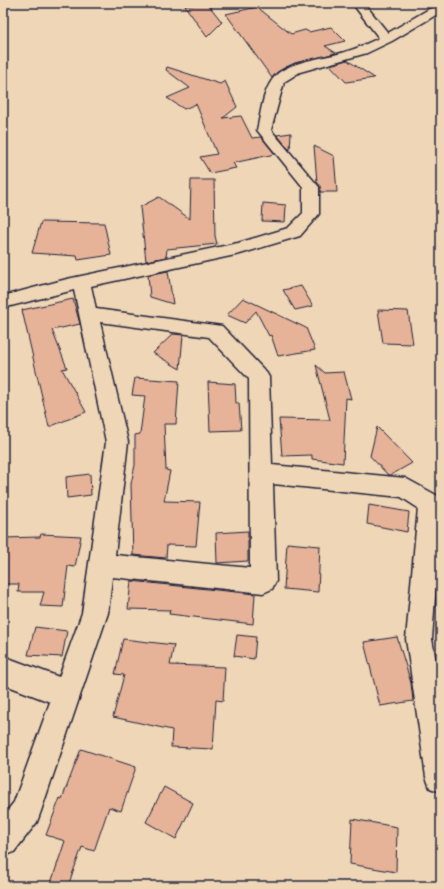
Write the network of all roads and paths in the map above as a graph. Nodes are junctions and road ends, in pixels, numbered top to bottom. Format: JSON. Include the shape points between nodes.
{"nodes":[{"id":1,"x":358,"y":3,"type":"edge"},
{"id":2,"x":441,"y":8,"type":"edge"},
{"id":3,"x":388,"y":38,"type":"junction"},
{"id":4,"x":81,"y":282,"type":"junction"},
{"id":5,"x":3,"y":302,"type":"edge"},
{"id":6,"x":88,"y":314,"type":"junction"},
{"id":7,"x":261,"y":473,"type":"junction"},
{"id":8,"x":102,"y":565,"type":"junction"},
{"id":9,"x":3,"y":670,"type":"edge"},
{"id":10,"x":67,"y":694,"type":"junction"},
{"id":11,"x":441,"y":777,"type":"edge"},
{"id":12,"x":3,"y":841,"type":"edge"}],
"edges":[{"from":1,"to":3,"type":"street","via":[[381,34]]},
{"from":2,"to":3,"type":"street","via":[[433,10]]},
{"from":3,"to":4,"type":"street","via":[[352,54],[301,68],[280,78],[270,100],[264,130],[311,187],[311,214],[294,232],[240,248]]},
{"from":4,"to":5,"type":"street"},
{"from":4,"to":6,"type":"street"},
{"from":6,"to":7,"type":"street","via":[[215,331],[259,377]]},
{"from":6,"to":8,"type":"street","via":[[117,442]]},
{"from":7,"to":8,"type":"street","via":[[263,581]]},
{"from":7,"to":11,"type":"street","via":[[405,488],[430,503],[419,639]]},
{"from":8,"to":10,"type":"street","via":[[95,614]]},
{"from":9,"to":10,"type":"street"},
{"from":10,"to":12,"type":"street","via":[[26,810]]}]}
